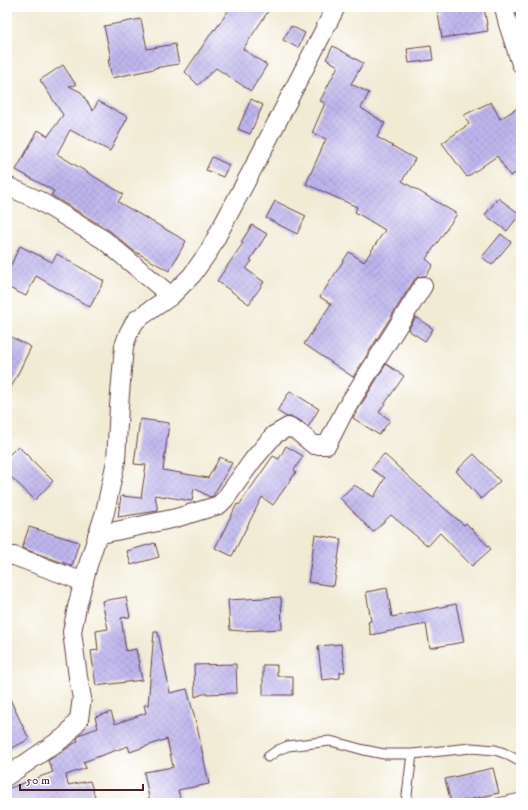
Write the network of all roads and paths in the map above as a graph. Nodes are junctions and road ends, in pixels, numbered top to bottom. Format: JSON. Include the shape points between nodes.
{"nodes":[{"id":1,"x":336,"y":7,"type":"edge"},
{"id":2,"x":504,"y":7,"type":"edge"},
{"id":3,"x":521,"y":64,"type":"edge"},
{"id":4,"x":7,"y":186,"type":"edge"},
{"id":5,"x":423,"y":286,"type":"dead end"},
{"id":6,"x":171,"y":296,"type":"junction"},
{"id":7,"x":98,"y":535,"type":"junction"},
{"id":8,"x":7,"y":556,"type":"edge"},
{"id":9,"x":84,"y":582,"type":"junction"},
{"id":10,"x":412,"y":754,"type":"junction"},
{"id":11,"x":268,"y":757,"type":"dead end"},
{"id":12,"x":521,"y":762,"type":"edge"},
{"id":13,"x":7,"y":776,"type":"edge"},
{"id":14,"x":521,"y":798,"type":"edge"},
{"id":15,"x":406,"y":803,"type":"edge"},
{"id":16,"x":498,"y":803,"type":"edge"}],
"edges":[{"from":1,"to":6,"type":"street","via":[[208,251],[192,275]]},
{"from":2,"to":3,"type":"street"},
{"from":4,"to":6,"type":"street","via":[[38,200],[104,240]]},
{"from":5,"to":7,"type":"street","via":[[345,410],[327,445],[314,445],[288,427],[274,435],[219,505],[176,518]]},
{"from":6,"to":7,"type":"street","via":[[136,320],[124,346],[116,461]]},
{"from":7,"to":9,"type":"street"},
{"from":8,"to":9,"type":"street","via":[[14,556]]},
{"from":9,"to":13,"type":"street","via":[[72,632],[82,698],[79,719],[66,736]]},
{"from":10,"to":11,"type":"lane","via":[[384,754],[330,742],[288,746]]},
{"from":10,"to":12,"type":"lane","via":[[471,748],[495,750]]},
{"from":10,"to":15,"type":"lane"},
{"from":14,"to":16,"type":"lane"}]}
